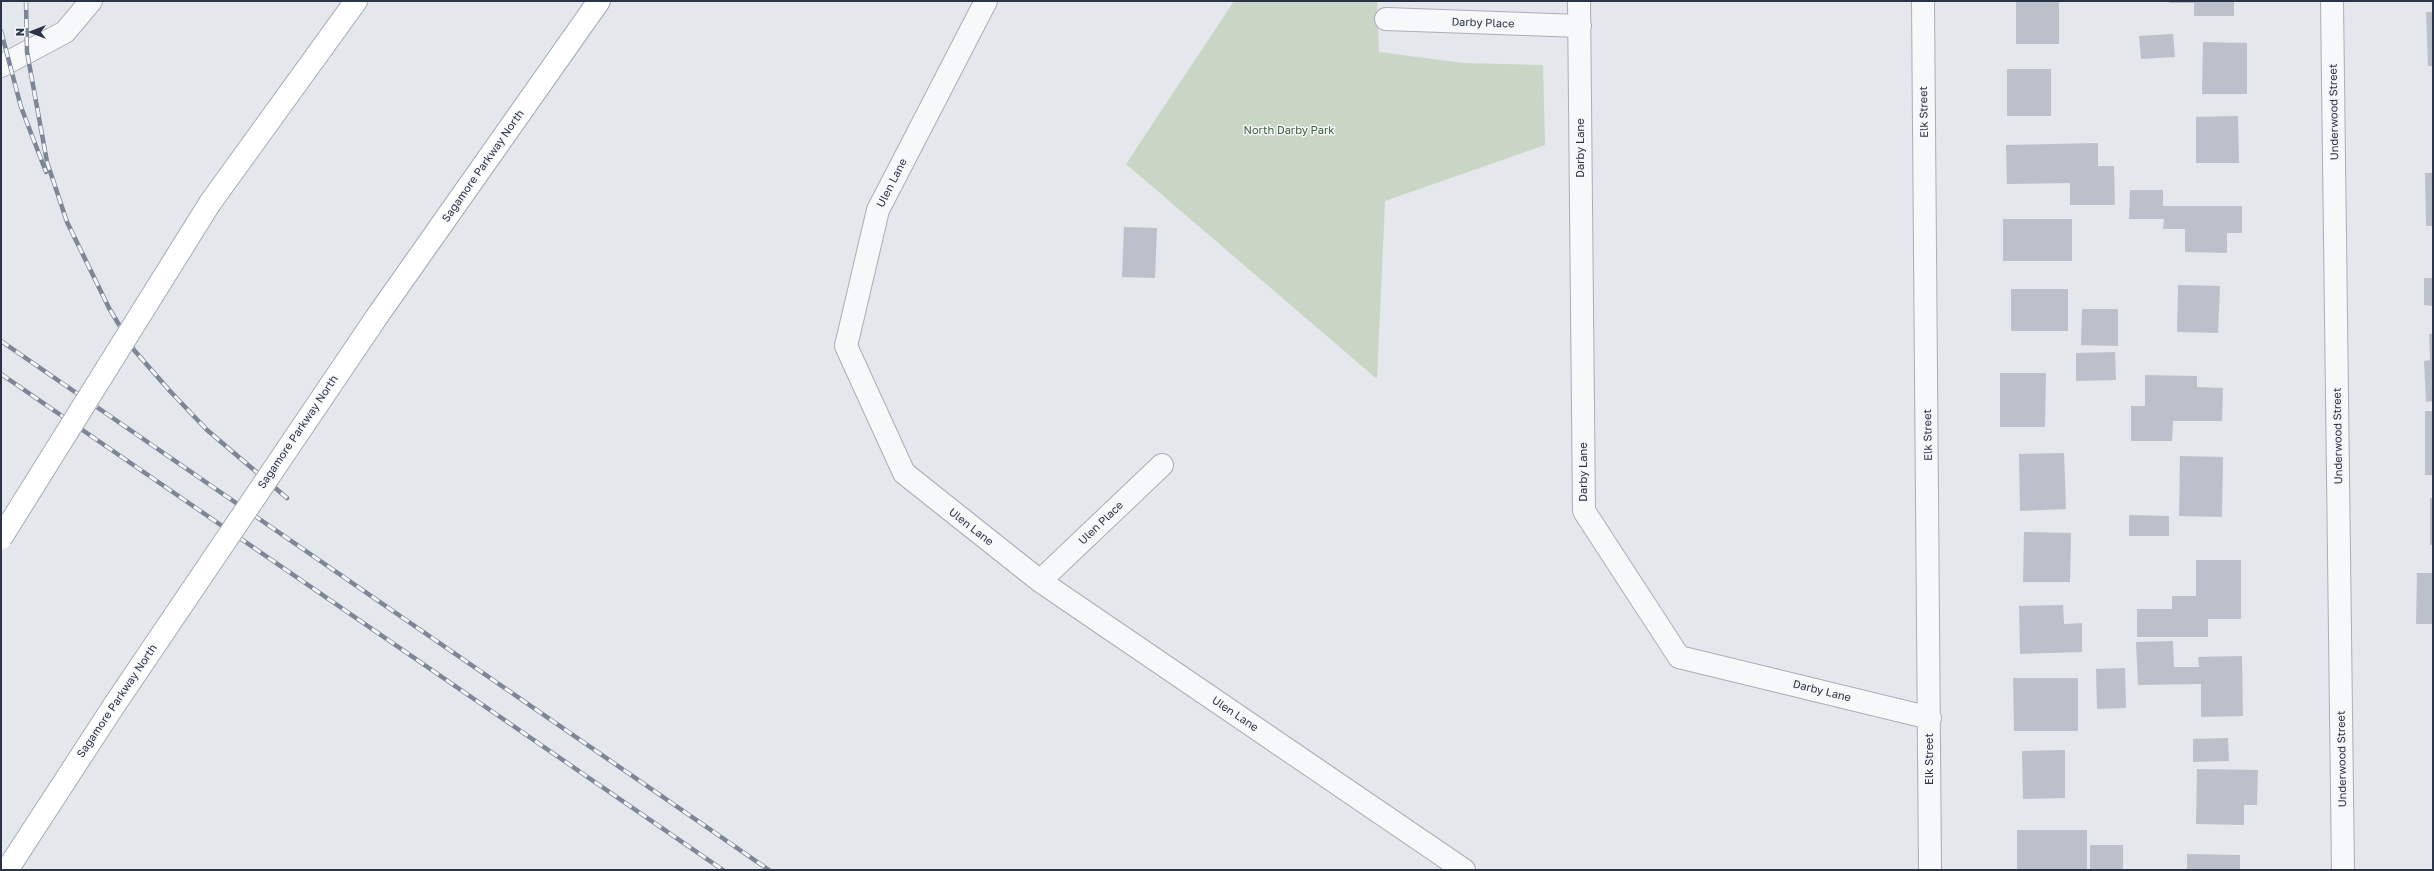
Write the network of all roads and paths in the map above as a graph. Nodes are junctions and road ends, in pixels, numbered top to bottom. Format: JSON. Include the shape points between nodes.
{"nodes":[{"id":1,"x":91,"y":1,"type":"edge"},
{"id":2,"x":356,"y":1,"type":"edge"},
{"id":3,"x":599,"y":1,"type":"edge"},
{"id":4,"x":986,"y":1,"type":"edge"},
{"id":5,"x":1579,"y":1,"type":"edge"},
{"id":6,"x":1923,"y":1,"type":"edge"},
{"id":7,"x":2332,"y":1,"type":"edge"},
{"id":8,"x":1386,"y":19,"type":"dead end"},
{"id":9,"x":1580,"y":26,"type":"junction"},
{"id":10,"x":1,"y":66,"type":"edge"},
{"id":11,"x":1162,"y":465,"type":"dead end"},
{"id":12,"x":1,"y":538,"type":"edge"},
{"id":13,"x":1040,"y":581,"type":"junction"},
{"id":14,"x":1930,"y":718,"type":"junction"},
{"id":15,"x":7,"y":870,"type":"edge"},
{"id":16,"x":1464,"y":870,"type":"edge"},
{"id":17,"x":1930,"y":870,"type":"edge"},
{"id":18,"x":2343,"y":870,"type":"edge"}],
"edges":[{"from":1,"to":10,"type":"street","via":[[65,32]]},
{"from":2,"to":12,"type":"main road","bridge":true,"via":[[210,203]]},
{"from":3,"to":15,"type":"main road","name":"Sagamore Parkway North","bridge":true,"via":[[378,315],[115,704]]},
{"from":4,"to":13,"type":"street","name":"Ulen Lane","via":[[878,210],[846,346],[904,473]]},
{"from":5,"to":9,"type":"street","name":"Darby Lane"},
{"from":6,"to":14,"type":"street","name":"Elk Street"},
{"from":7,"to":18,"type":"street","name":"Underwood Street"},
{"from":8,"to":9,"type":"street","name":"Darby Place"},
{"from":9,"to":14,"type":"street","name":"Darby Lane","via":[[1584,511],[1679,657]]},
{"from":11,"to":13,"type":"street","name":"Ulen Place"},
{"from":13,"to":16,"type":"street","name":"Ulen Lane"},
{"from":14,"to":17,"type":"street","name":"Elk Street"}]}
